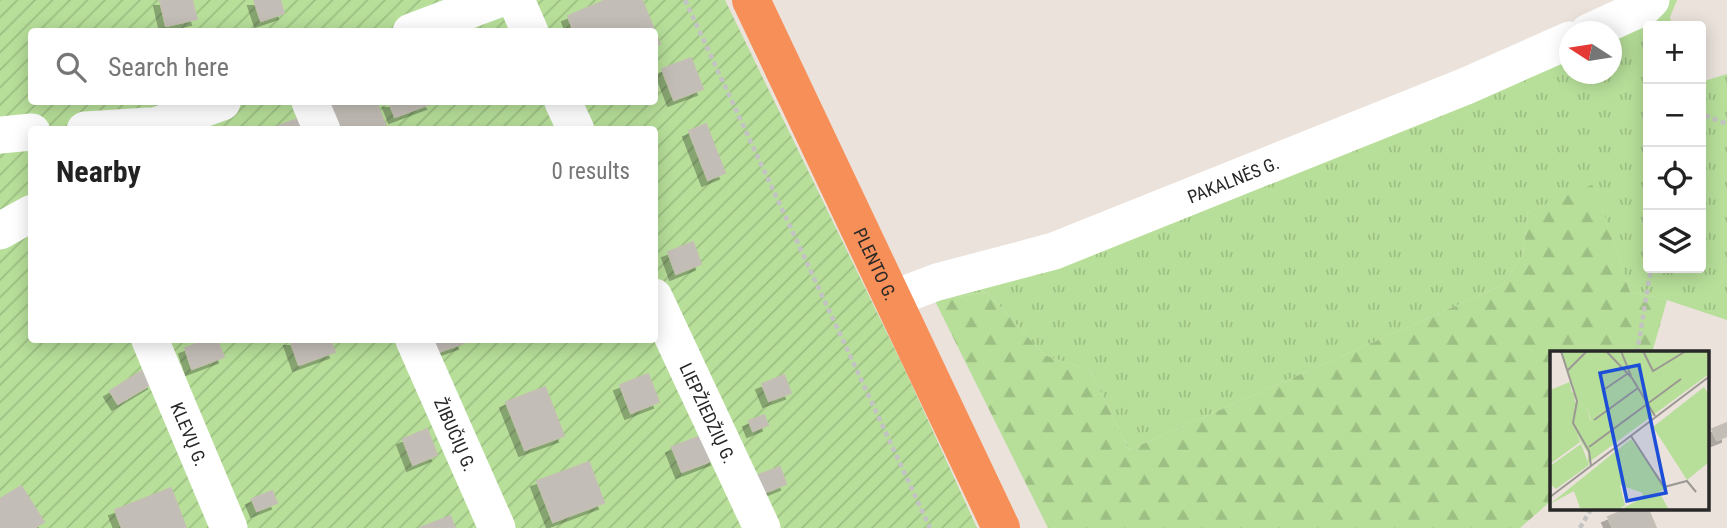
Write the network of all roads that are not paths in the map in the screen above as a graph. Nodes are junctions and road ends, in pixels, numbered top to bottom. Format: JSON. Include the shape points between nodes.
{"nodes":[{"id":1,"x":496,"y":0,"type":"edge"},
{"id":2,"x":516,"y":0,"type":"edge"},
{"id":3,"x":751,"y":0,"type":"edge"},
{"id":4,"x":1651,"y":0,"type":"edge"},
{"id":5,"x":1613,"y":21,"type":"edge"},
{"id":6,"x":422,"y":28,"type":"edge"},
{"id":7,"x":528,"y":28,"type":"edge"},
{"id":8,"x":1559,"y":45,"type":"edge"},
{"id":9,"x":213,"y":105,"type":"edge"},
{"id":10,"x":311,"y":105,"type":"edge"},
{"id":11,"x":564,"y":105,"type":"edge"},
{"id":12,"x":152,"y":126,"type":"edge"},
{"id":13,"x":320,"y":126,"type":"edge"},
{"id":14,"x":574,"y":126,"type":"edge"},
{"id":15,"x":28,"y":132,"type":"edge"},
{"id":16,"x":0,"y":135,"type":"edge"},
{"id":17,"x":28,"y":214,"type":"edge"},
{"id":18,"x":0,"y":232,"type":"edge"},
{"id":19,"x":892,"y":299,"type":"junction"},
{"id":20,"x":658,"y":306,"type":"edge"},
{"id":21,"x":151,"y":343,"type":"edge"},
{"id":22,"x":415,"y":343,"type":"edge"},
{"id":23,"x":229,"y":528,"type":"edge"},
{"id":24,"x":497,"y":528,"type":"edge"},
{"id":25,"x":762,"y":528,"type":"edge"},
{"id":26,"x":1001,"y":528,"type":"edge"}],
"edges":[{"from":1,"to":6,"type":"street"},
{"from":2,"to":7,"type":"street"},
{"from":3,"to":19,"type":"highway","name":"PLENTO G."},
{"from":4,"to":5,"type":"street"},
{"from":8,"to":19,"type":"street","name":"PAKALNĖS G.","via":[[1054,251],[937,282]]},
{"from":9,"to":12,"type":"street"},
{"from":10,"to":13,"type":"street"},
{"from":11,"to":14,"type":"street"},
{"from":15,"to":16,"type":"street"},
{"from":17,"to":18,"type":"street"},
{"from":19,"to":26,"type":"highway","name":"PLENTO G."},
{"from":20,"to":25,"type":"street","name":"LIEPŽIEDŽIŲ G."},
{"from":21,"to":23,"type":"street","name":"KLEVŲ G."},
{"from":22,"to":24,"type":"street","name":"ŽIBUČIŲ G."}]}
